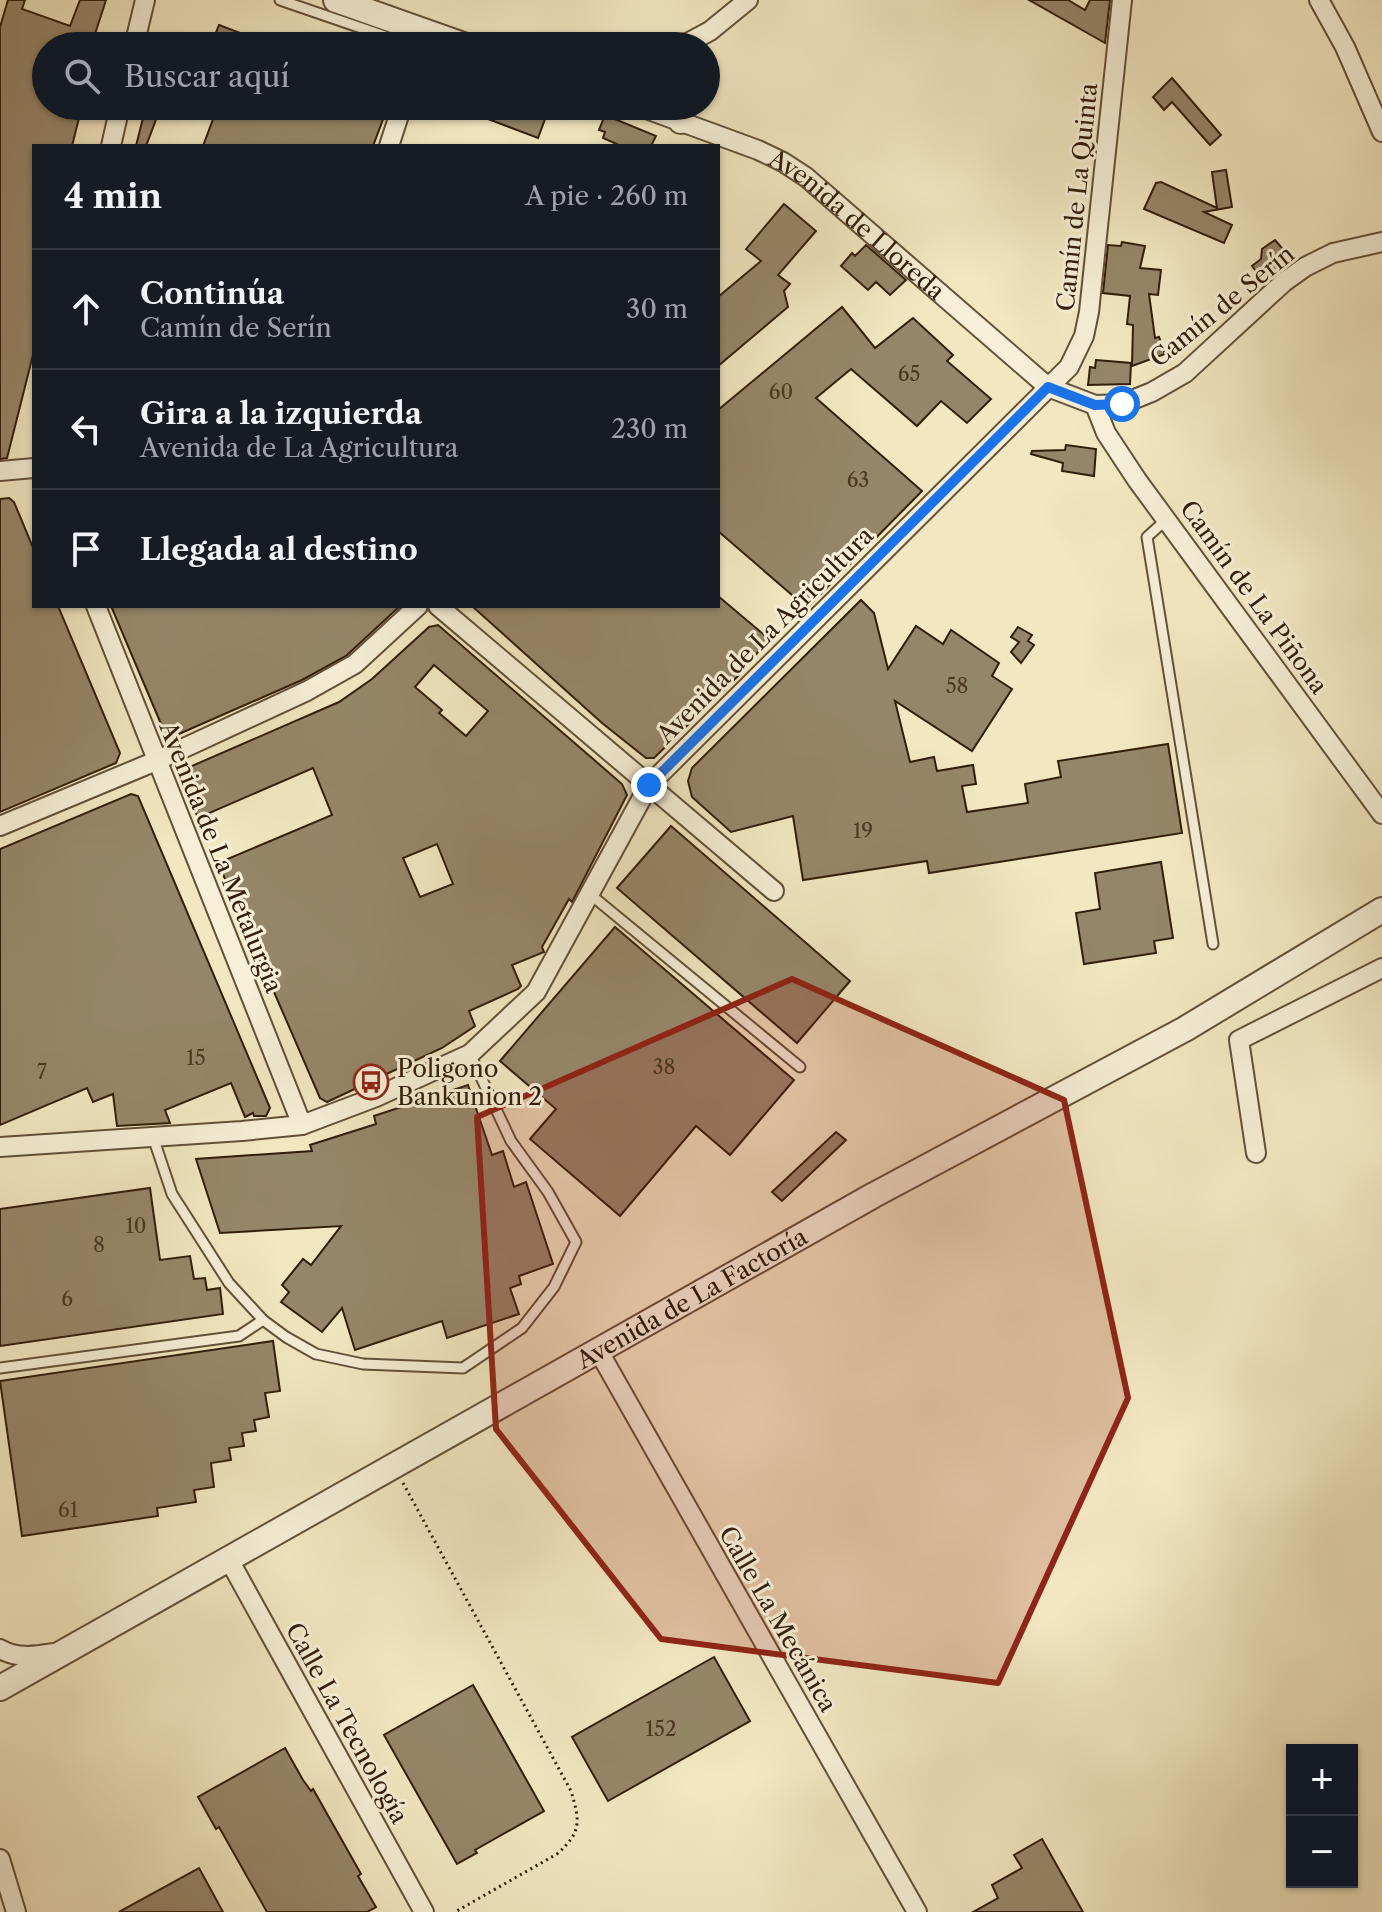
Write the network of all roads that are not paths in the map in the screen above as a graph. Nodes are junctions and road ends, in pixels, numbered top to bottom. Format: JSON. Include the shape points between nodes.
{"nodes":[{"id":1,"x":145,"y":0,"type":"edge"},
{"id":2,"x":280,"y":0,"type":"edge"},
{"id":3,"x":336,"y":0,"type":"edge"},
{"id":4,"x":748,"y":0,"type":"edge"},
{"id":5,"x":1122,"y":0,"type":"edge"},
{"id":6,"x":1319,"y":0,"type":"edge"},
{"id":7,"x":137,"y":32,"type":"edge"},
{"id":8,"x":373,"y":32,"type":"edge"},
{"id":9,"x":426,"y":32,"type":"edge"},
{"id":10,"x":708,"y":32,"type":"edge"},
{"id":11,"x":117,"y":120,"type":"edge"},
{"id":12,"x":397,"y":120,"type":"edge"},
{"id":13,"x":690,"y":120,"type":"edge"},
{"id":14,"x":1382,"y":132,"type":"edge"},
{"id":15,"x":111,"y":144,"type":"edge"},
{"id":16,"x":390,"y":144,"type":"edge"},
{"id":17,"x":1382,"y":242,"type":"edge"},
{"id":18,"x":1048,"y":387,"type":"junction"},
{"id":19,"x":1095,"y":405,"type":"junction"},
{"id":20,"x":32,"y":468,"type":"edge"},
{"id":21,"x":0,"y":471,"type":"edge"},
{"id":22,"x":1167,"y":519,"type":"junction"},
{"id":23,"x":97,"y":608,"type":"edge"},
{"id":24,"x":416,"y":608,"type":"edge"},
{"id":25,"x":440,"y":608,"type":"edge"},
{"id":26,"x":156,"y":761,"type":"junction"},
{"id":27,"x":649,"y":785,"type":"junction"},
{"id":28,"x":1382,"y":814,"type":"edge"},
{"id":29,"x":0,"y":826,"type":"edge"},
{"id":30,"x":774,"y":891,"type":"dead end"},
{"id":31,"x":591,"y":895,"type":"junction"},
{"id":32,"x":1382,"y":910,"type":"edge"},
{"id":33,"x":1213,"y":944,"type":"dead end"},
{"id":34,"x":1382,"y":968,"type":"edge"},
{"id":35,"x":470,"y":1054,"type":"junction"},
{"id":36,"x":800,"y":1067,"type":"dead end"},
{"id":37,"x":302,"y":1125,"type":"junction"},
{"id":38,"x":153,"y":1137,"type":"junction"},
{"id":39,"x":0,"y":1147,"type":"edge"},
{"id":40,"x":1256,"y":1153,"type":"dead end"},
{"id":41,"x":263,"y":1320,"type":"junction"},
{"id":42,"x":598,"y":1350,"type":"junction"},
{"id":43,"x":0,"y":1368,"type":"edge"},
{"id":44,"x":228,"y":1558,"type":"junction"},
{"id":45,"x":0,"y":1649,"type":"edge"},
{"id":46,"x":64,"y":1651,"type":"junction"},
{"id":47,"x":0,"y":1688,"type":"edge"},
{"id":48,"x":0,"y":1859,"type":"edge"},
{"id":49,"x":16,"y":1912,"type":"edge"},
{"id":50,"x":424,"y":1912,"type":"edge"},
{"id":51,"x":917,"y":1912,"type":"edge"}],
"edges":[{"from":1,"to":7,"type":"street"},
{"from":2,"to":8,"type":"lane"},
{"from":3,"to":9,"type":"street"},
{"from":4,"to":10,"type":"street"},
{"from":5,"to":18,"type":"street","name":"Camín de La Quinta","via":[[1089,312],[1077,354]]},
{"from":6,"to":14,"type":"street"},
{"from":11,"to":15,"type":"street"},
{"from":12,"to":16,"type":"street"},
{"from":13,"to":18,"type":"street","name":"Avenida de Lloreda","via":[[806,177]]},
{"from":17,"to":19,"type":"street","name":"Camín de Serín","via":[[1333,253],[1305,267],[1185,373],[1152,392],[1122,404]]},
{"from":18,"to":19,"type":"street","name":"Camín de Serín"},
{"from":18,"to":27,"type":"street","name":"Avenida de La Agricultura"},
{"from":19,"to":22,"type":"street","name":"Camín de La Piñona","via":[[1106,433]]},
{"from":20,"to":21,"type":"street"},
{"from":22,"to":28,"type":"street","name":"Camín de La Piñona"},
{"from":22,"to":33,"type":"lane","via":[[1147,537]]},
{"from":23,"to":26,"type":"street","name":"Avenida de La Metalurgia"},
{"from":24,"to":26,"type":"street","via":[[355,664]]},
{"from":25,"to":27,"type":"street"},
{"from":26,"to":29,"type":"street"},
{"from":26,"to":37,"type":"street","name":"Avenida de La Metalurgia"},
{"from":27,"to":30,"type":"street"},
{"from":27,"to":31,"type":"street","name":"Avenida de La Agricultura"},
{"from":31,"to":35,"type":"street","name":"Avenida de La Agricultura","via":[[536,992]]},
{"from":31,"to":36,"type":"lane"},
{"from":32,"to":42,"type":"street","name":"Avenida de La Factoría","via":[[1185,1029]]},
{"from":34,"to":40,"type":"street","via":[[1239,1040]]},
{"from":35,"to":37,"type":"street","name":"Avenida de La Agricultura"},
{"from":35,"to":41,"type":"lane","via":[[511,1141],[576,1242],[554,1287],[522,1328],[463,1368],[363,1364],[316,1354]]},
{"from":37,"to":38,"type":"street","name":"Avenida de La Agricultura"},
{"from":38,"to":39,"type":"street","name":"Avenida de La Agricultura"},
{"from":38,"to":41,"type":"lane","via":[[172,1194],[229,1283]]},
{"from":41,"to":43,"type":"lane","via":[[239,1336]]},
{"from":42,"to":44,"type":"street","name":"Avenida de La Factoría"},
{"from":42,"to":51,"type":"street","name":"Calle La Mecánica"},
{"from":44,"to":46,"type":"street","name":"Avenida de La Factoría"},
{"from":44,"to":50,"type":"street","name":"Calle La Tecnología"},
{"from":45,"to":46,"type":"street","via":[[31,1657]]},
{"from":46,"to":47,"type":"street","name":"Avenida de La Factoría"},
{"from":48,"to":49,"type":"street"}]}
